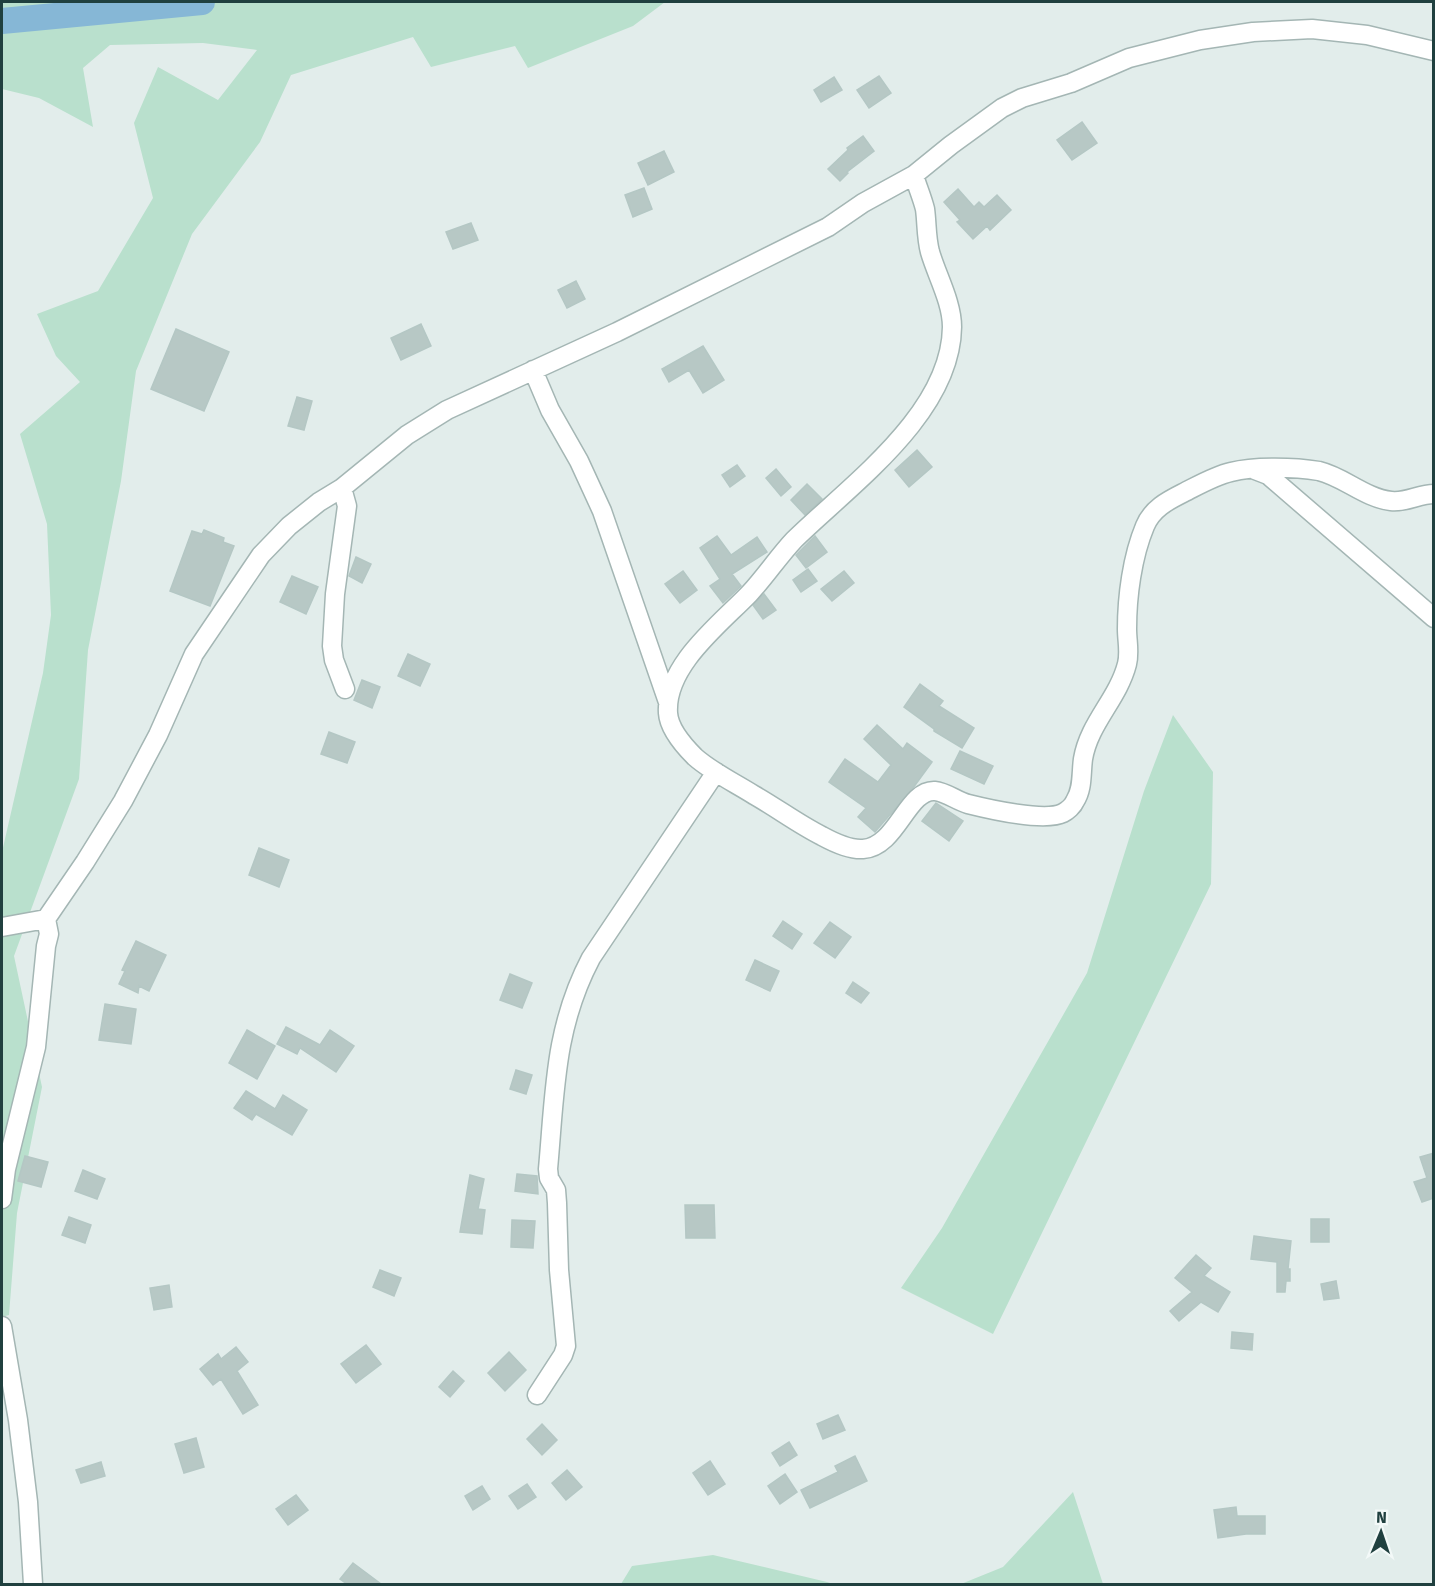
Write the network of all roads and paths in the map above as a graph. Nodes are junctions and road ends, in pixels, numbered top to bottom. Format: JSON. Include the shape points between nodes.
{"nodes":[{"id":1,"x":1434,"y":51,"type":"edge"},
{"id":2,"x":914,"y":175,"type":"junction"},
{"id":3,"x":533,"y":370,"type":"junction"},
{"id":4,"x":1253,"y":470,"type":"junction"},
{"id":5,"x":342,"y":488,"type":"junction"},
{"id":6,"x":1434,"y":494,"type":"edge"},
{"id":7,"x":1434,"y":618,"type":"edge"},
{"id":8,"x":345,"y":688,"type":"dead end"},
{"id":9,"x":668,"y":702,"type":"junction"},
{"id":10,"x":716,"y":772,"type":"junction"},
{"id":11,"x":46,"y":919,"type":"junction"},
{"id":12,"x":2,"y":927,"type":"edge"},
{"id":13,"x":2,"y":1199,"type":"edge"},
{"id":14,"x":2,"y":1326,"type":"edge"},
{"id":15,"x":537,"y":1395,"type":"dead end"},
{"id":16,"x":33,"y":1584,"type":"edge"}],
"edges":[{"from":1,"to":2,"type":"street","via":[[1367,35],[1312,29],[1200,40],[1129,58],[1071,83],[1022,98],[1002,108]]},
{"from":2,"to":3,"type":"street","via":[[828,226]]},
{"from":2,"to":9,"type":"street","via":[[952,328],[939,381],[896,445],[790,545],[699,643]]},
{"from":3,"to":5,"type":"street","via":[[447,410],[407,435]]},
{"from":3,"to":9,"type":"street","via":[[602,511]]},
{"from":4,"to":6,"type":"street","via":[[1323,472],[1389,501]]},
{"from":4,"to":7,"type":"street","via":[[1268,475]]},
{"from":4,"to":10,"type":"street","via":[[1210,479],[1166,501],[1147,521],[1128,604],[1128,660],[1120,684],[1087,739],[1080,791],[1061,814],[1023,814],[966,803],[935,791],[914,802],[879,844],[864,849],[824,837]]},
{"from":5,"to":8,"type":"street","via":[[347,506],[332,646]]},
{"from":5,"to":11,"type":"street","via":[[289,525],[261,555],[194,654],[123,801]]},
{"from":9,"to":10,"type":"street","via":[[670,725],[675,733],[695,757]]},
{"from":10,"to":15,"type":"street","via":[[591,958],[563,1033],[548,1169],[556,1190],[566,1346]]},
{"from":11,"to":12,"type":"street"},
{"from":11,"to":13,"type":"street","via":[[49,934],[36,1047]]},
{"from":14,"to":16,"type":"street","via":[[28,1502]]}]}
